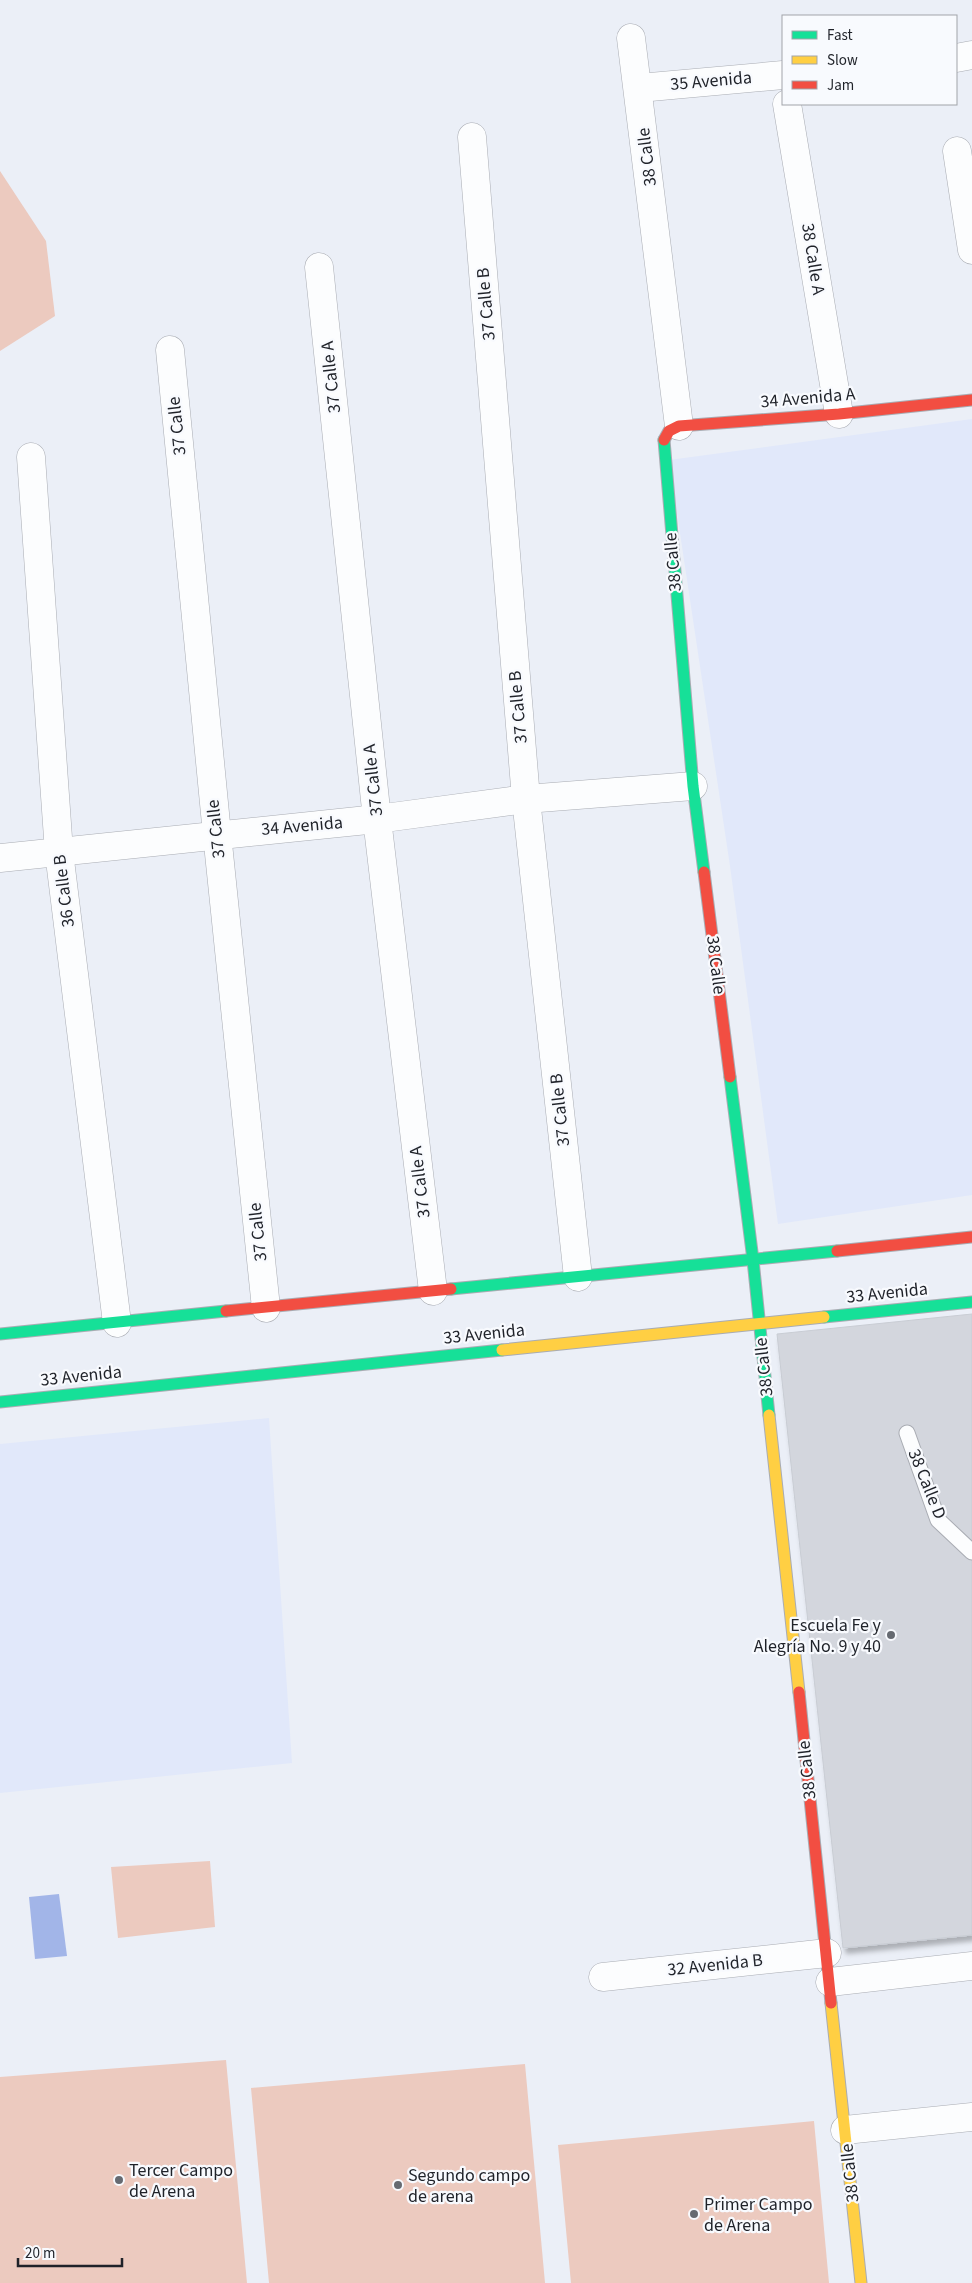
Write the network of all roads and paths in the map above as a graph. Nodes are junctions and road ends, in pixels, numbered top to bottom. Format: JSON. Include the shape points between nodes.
{"nodes":[{"id":1,"x":631,"y":38,"type":"dead end"},
{"id":2,"x":972,"y":55,"type":"edge"},
{"id":3,"x":957,"y":58,"type":"edge"},
{"id":4,"x":782,"y":77,"type":"edge"},
{"id":5,"x":639,"y":88,"type":"junction"},
{"id":6,"x":787,"y":105,"type":"edge"},
{"id":7,"x":472,"y":137,"type":"dead end"},
{"id":8,"x":957,"y":151,"type":"dead end"},
{"id":9,"x":972,"y":250,"type":"edge"},
{"id":10,"x":319,"y":268,"type":"dead end"},
{"id":11,"x":170,"y":350,"type":"dead end"},
{"id":12,"x":972,"y":400,"type":"edge"},
{"id":13,"x":838,"y":414,"type":"junction"},
{"id":14,"x":679,"y":426,"type":"junction"},
{"id":15,"x":31,"y":457,"type":"dead end"},
{"id":16,"x":693,"y":786,"type":"junction"},
{"id":17,"x":526,"y":799,"type":"junction"},
{"id":18,"x":377,"y":819,"type":"junction"},
{"id":19,"x":217,"y":834,"type":"junction"},
{"id":20,"x":59,"y":852,"type":"junction"},
{"id":21,"x":0,"y":858,"type":"edge"},
{"id":22,"x":972,"y":1237,"type":"edge"},
{"id":23,"x":753,"y":1260,"type":"junction"},
{"id":24,"x":578,"y":1277,"type":"junction"},
{"id":25,"x":433,"y":1291,"type":"junction"},
{"id":26,"x":972,"y":1302,"type":"edge"},
{"id":27,"x":266,"y":1308,"type":"junction"},
{"id":28,"x":118,"y":1323,"type":"junction"},
{"id":29,"x":759,"y":1323,"type":"junction"},
{"id":30,"x":0,"y":1334,"type":"edge"},
{"id":31,"x":0,"y":1402,"type":"edge"},
{"id":32,"x":907,"y":1433,"type":"dead end"},
{"id":33,"x":972,"y":1552,"type":"edge"},
{"id":34,"x":827,"y":1953,"type":"junction"},
{"id":35,"x":972,"y":1966,"type":"edge"},
{"id":36,"x":603,"y":1977,"type":"dead end"},
{"id":37,"x":830,"y":1982,"type":"junction"},
{"id":38,"x":972,"y":2118,"type":"edge"},
{"id":39,"x":846,"y":2130,"type":"junction"},
{"id":40,"x":861,"y":2283,"type":"edge"}],
"edges":[{"from":1,"to":5,"type":"street","name":"38 Calle"},
{"from":2,"to":3,"type":"street"},
{"from":4,"to":5,"type":"street","name":"35 Avenida"},
{"from":5,"to":14,"type":"street","name":"38 Calle"},
{"from":6,"to":13,"type":"street","name":"38 Calle A"},
{"from":7,"to":17,"type":"street","name":"37 Calle B"},
{"from":8,"to":9,"type":"street"},
{"from":10,"to":18,"type":"street","name":"37 Calle A"},
{"from":11,"to":19,"type":"street","name":"37 Calle"},
{"from":12,"to":13,"type":"street","name":"34 Avenida A"},
{"from":13,"to":14,"type":"street","name":"34 Avenida A"},
{"from":14,"to":16,"type":"street","name":"38 Calle","via":[[669,432],[663,452]]},
{"from":15,"to":20,"type":"street","name":"36 Calle B"},
{"from":16,"to":17,"type":"street","name":"34 Avenida"},
{"from":16,"to":23,"type":"street","name":"38 Calle"},
{"from":17,"to":18,"type":"street","name":"34 Avenida"},
{"from":17,"to":24,"type":"street","name":"37 Calle B"},
{"from":18,"to":19,"type":"street","name":"34 Avenida"},
{"from":18,"to":25,"type":"street","name":"37 Calle A"},
{"from":19,"to":20,"type":"street","name":"34 Avenida"},
{"from":19,"to":27,"type":"street","name":"37 Calle"},
{"from":20,"to":21,"type":"street","name":"34 Avenida"},
{"from":20,"to":28,"type":"street","name":"36 Calle B"},
{"from":22,"to":23,"type":"street"},
{"from":23,"to":24,"type":"street"},
{"from":23,"to":29,"type":"street","name":"38 Calle"},
{"from":24,"to":25,"type":"street"},
{"from":25,"to":27,"type":"street"},
{"from":26,"to":29,"type":"street","name":"33 Avenida"},
{"from":27,"to":28,"type":"street"},
{"from":28,"to":30,"type":"street"},
{"from":29,"to":31,"type":"street","name":"33 Avenida"},
{"from":29,"to":34,"type":"street","name":"38 Calle"},
{"from":32,"to":33,"type":"lane","name":"38 Calle D","via":[[938,1520]]},
{"from":34,"to":36,"type":"street","name":"32 Avenida B"},
{"from":34,"to":37,"type":"street","name":"38 Calle"},
{"from":35,"to":37,"type":"street"},
{"from":37,"to":39,"type":"street","name":"38 Calle"},
{"from":38,"to":39,"type":"street"},
{"from":39,"to":40,"type":"street","name":"38 Calle"}]}
